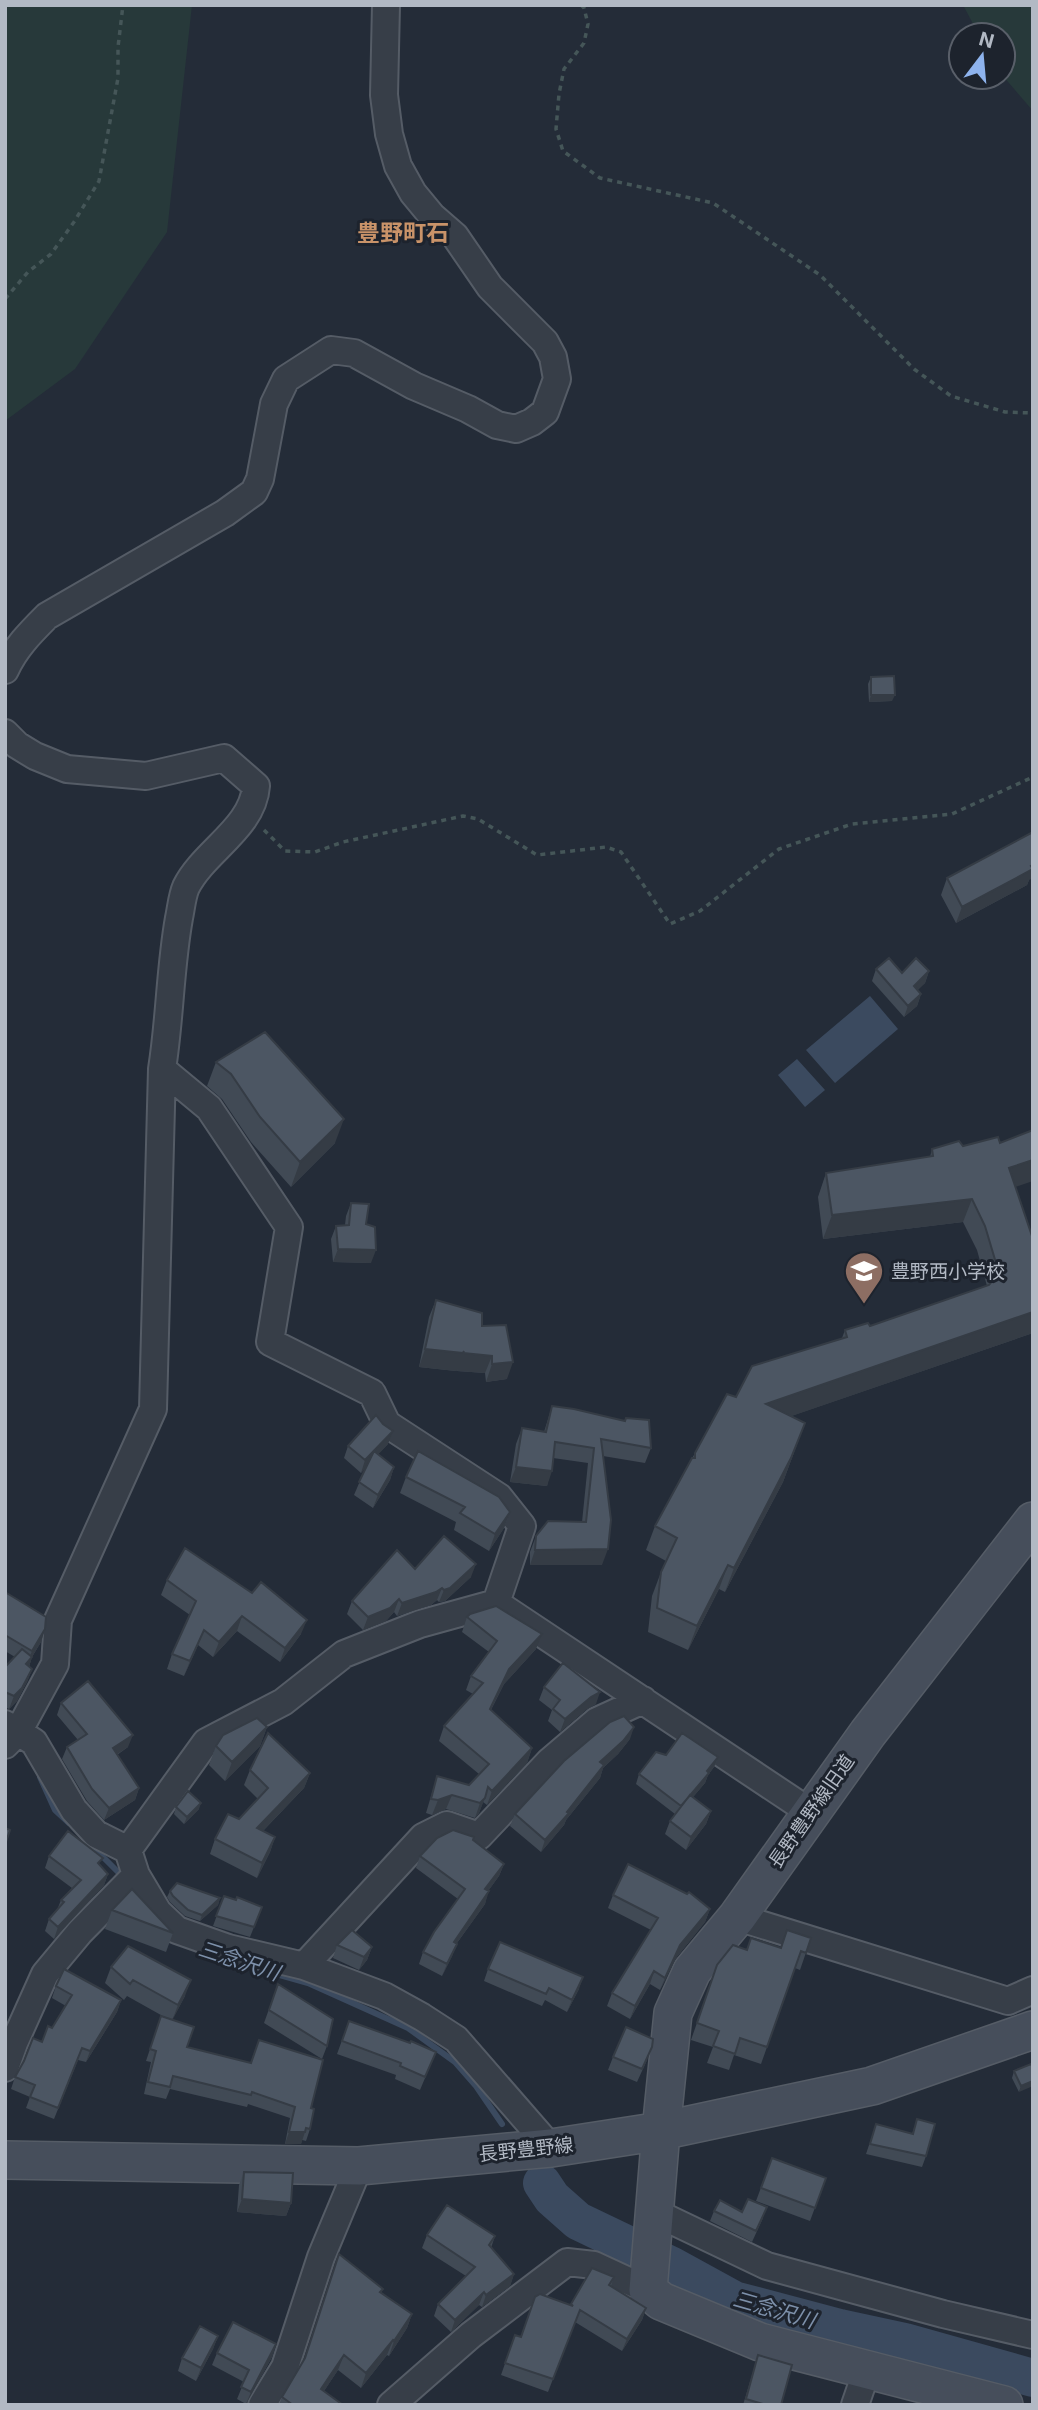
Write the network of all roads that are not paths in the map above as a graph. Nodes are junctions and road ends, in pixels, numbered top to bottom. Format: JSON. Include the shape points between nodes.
{"nodes":[{"id":1,"x":386,"y":5,"type":"edge"},
{"id":2,"x":5,"y":670,"type":"edge"},
{"id":3,"x":5,"y":733,"type":"edge"},
{"id":4,"x":162,"y":1069,"type":"junction"},
{"id":5,"x":1033,"y":1521,"type":"edge"},
{"id":6,"x":496,"y":1603,"type":"junction"},
{"id":7,"x":643,"y":1700,"type":"junction"},
{"id":8,"x":10,"y":1734,"type":"edge"},
{"id":9,"x":810,"y":1812,"type":"junction"},
{"id":10,"x":130,"y":1873,"type":"junction"},
{"id":11,"x":737,"y":1917,"type":"junction"},
{"id":12,"x":304,"y":1966,"type":"junction"},
{"id":13,"x":1033,"y":1990,"type":"edge"},
{"id":14,"x":1033,"y":2030,"type":"edge"},
{"id":15,"x":5,"y":2068,"type":"edge"},
{"id":16,"x":661,"y":2131,"type":"junction"},
{"id":17,"x":551,"y":2148,"type":"junction"},
{"id":18,"x":5,"y":2160,"type":"edge"},
{"id":19,"x":359,"y":2166,"type":"junction"},
{"id":20,"x":654,"y":2221,"type":"junction"},
{"id":21,"x":649,"y":2281,"type":"junction"},
{"id":22,"x":1033,"y":2334,"type":"edge"},
{"id":23,"x":867,"y":2370,"type":"junction"},
{"id":24,"x":262,"y":2405,"type":"edge"},
{"id":25,"x":391,"y":2405,"type":"edge"},
{"id":26,"x":855,"y":2405,"type":"edge"},
{"id":27,"x":1003,"y":2405,"type":"edge"}],
"edges":[{"from":1,"to":2,"type":"street","via":[[384,95],[388,134],[398,166],[490,288],[545,342],[556,379],[545,412],[516,429],[496,425],[354,354],[331,350],[286,379],[274,404],[254,492],[47,616],[26,636]]},
{"from":3,"to":4,"type":"street","via":[[35,756],[66,769],[146,776],[224,758],[257,786],[248,814],[185,888],[172,959]]},
{"from":4,"to":6,"type":"street","via":[[209,1108],[289,1227],[270,1342],[372,1392],[387,1424],[499,1497],[522,1526]]},
{"from":4,"to":8,"type":"street","via":[[153,1409],[58,1620],[55,1664]]},
{"from":5,"to":9,"type":"street","name":"長野豊野線旧道"},
{"from":6,"to":7,"type":"street"},
{"from":6,"to":10,"type":"street","via":[[420,1624],[344,1654],[283,1702],[206,1742]]},
{"from":7,"to":9,"type":"street"},
{"from":7,"to":12,"type":"street","via":[[597,1721],[549,1762],[479,1836],[447,1825],[423,1836]]},
{"from":8,"to":10,"type":"street","via":[[34,1742],[74,1810]]},
{"from":9,"to":11,"type":"street","name":"長野豊野線旧道"},
{"from":10,"to":12,"type":"street","via":[[177,1930]]},
{"from":10,"to":15,"type":"street","via":[[45,1974]]},
{"from":11,"to":13,"type":"street","via":[[1008,2001]]},
{"from":11,"to":16,"type":"street","name":"長野豊野線旧道","via":[[692,1971],[673,2013]]},
{"from":12,"to":17,"type":"street","via":[[384,1996],[456,2039]]},
{"from":14,"to":16,"type":"street","name":"長野豊野線","via":[[872,2086]]},
{"from":16,"to":17,"type":"street","name":"長野豊野線"},
{"from":16,"to":20,"type":"street","name":"長野豊野線旧道"},
{"from":17,"to":19,"type":"street","name":"長野豊野線"},
{"from":18,"to":19,"type":"street","name":"長野豊野線"},
{"from":19,"to":24,"type":"street","via":[[321,2257],[285,2367]]},
{"from":20,"to":21,"type":"street","name":"長野豊野線旧道"},
{"from":20,"to":22,"type":"street","via":[[767,2266]]},
{"from":21,"to":23,"type":"street","via":[[661,2301],[760,2342]]},
{"from":21,"to":25,"type":"street","via":[[567,2262],[471,2335]]},
{"from":23,"to":26,"type":"street"},
{"from":23,"to":27,"type":"street"}]}
